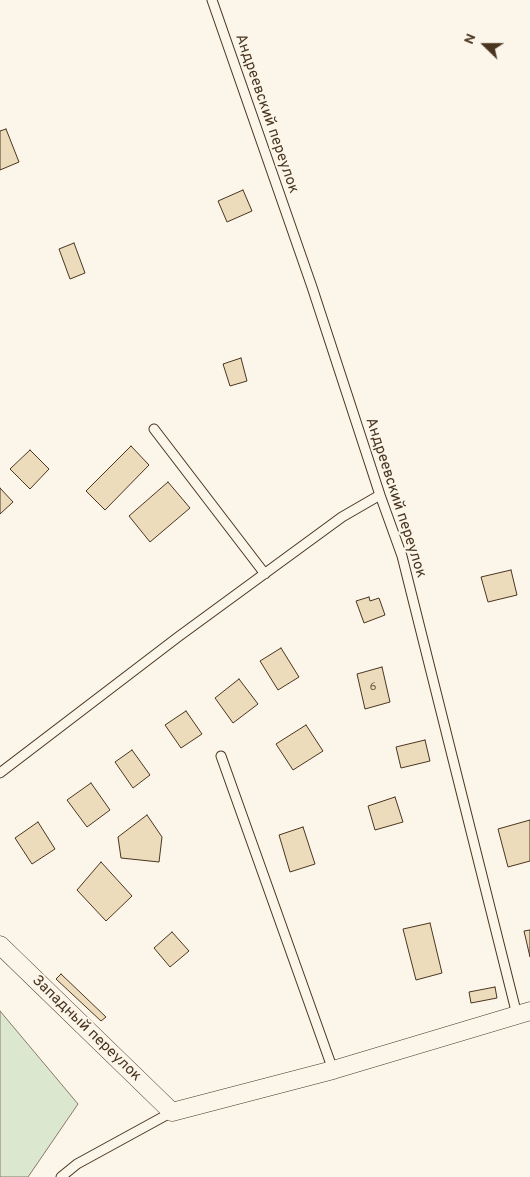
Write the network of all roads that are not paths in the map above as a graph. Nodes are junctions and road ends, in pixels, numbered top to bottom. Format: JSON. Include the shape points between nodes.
{"nodes":[{"id":1,"x":212,"y":0,"type":"edge"},
{"id":2,"x":154,"y":429,"type":"dead end"},
{"id":3,"x":380,"y":495,"type":"junction"},
{"id":4,"x":265,"y":574,"type":"junction"},
{"id":5,"x":221,"y":756,"type":"dead end"},
{"id":6,"x":0,"y":773,"type":"edge"},
{"id":7,"x":0,"y":945,"type":"edge"},
{"id":8,"x":524,"y":1013,"type":"edge"},
{"id":9,"x":333,"y":1070,"type":"junction"},
{"id":10,"x":172,"y":1112,"type":"junction"},
{"id":11,"x":61,"y":1177,"type":"edge"}],
"edges":[{"from":1,"to":3,"type":"lane","name":"Андреевский переулок"},
{"from":2,"to":4,"type":"lane"},
{"from":3,"to":4,"type":"lane","via":[[342,518]]},
{"from":3,"to":8,"type":"lane","name":"Андреевский переулок","via":[[402,556]]},
{"from":4,"to":6,"type":"lane"},
{"from":5,"to":9,"type":"lane"},
{"from":7,"to":10,"type":"street","name":"Западный переулок"},
{"from":8,"to":9,"type":"street"},
{"from":9,"to":10,"type":"street"},
{"from":10,"to":11,"type":"lane","via":[[76,1164]]}]}
